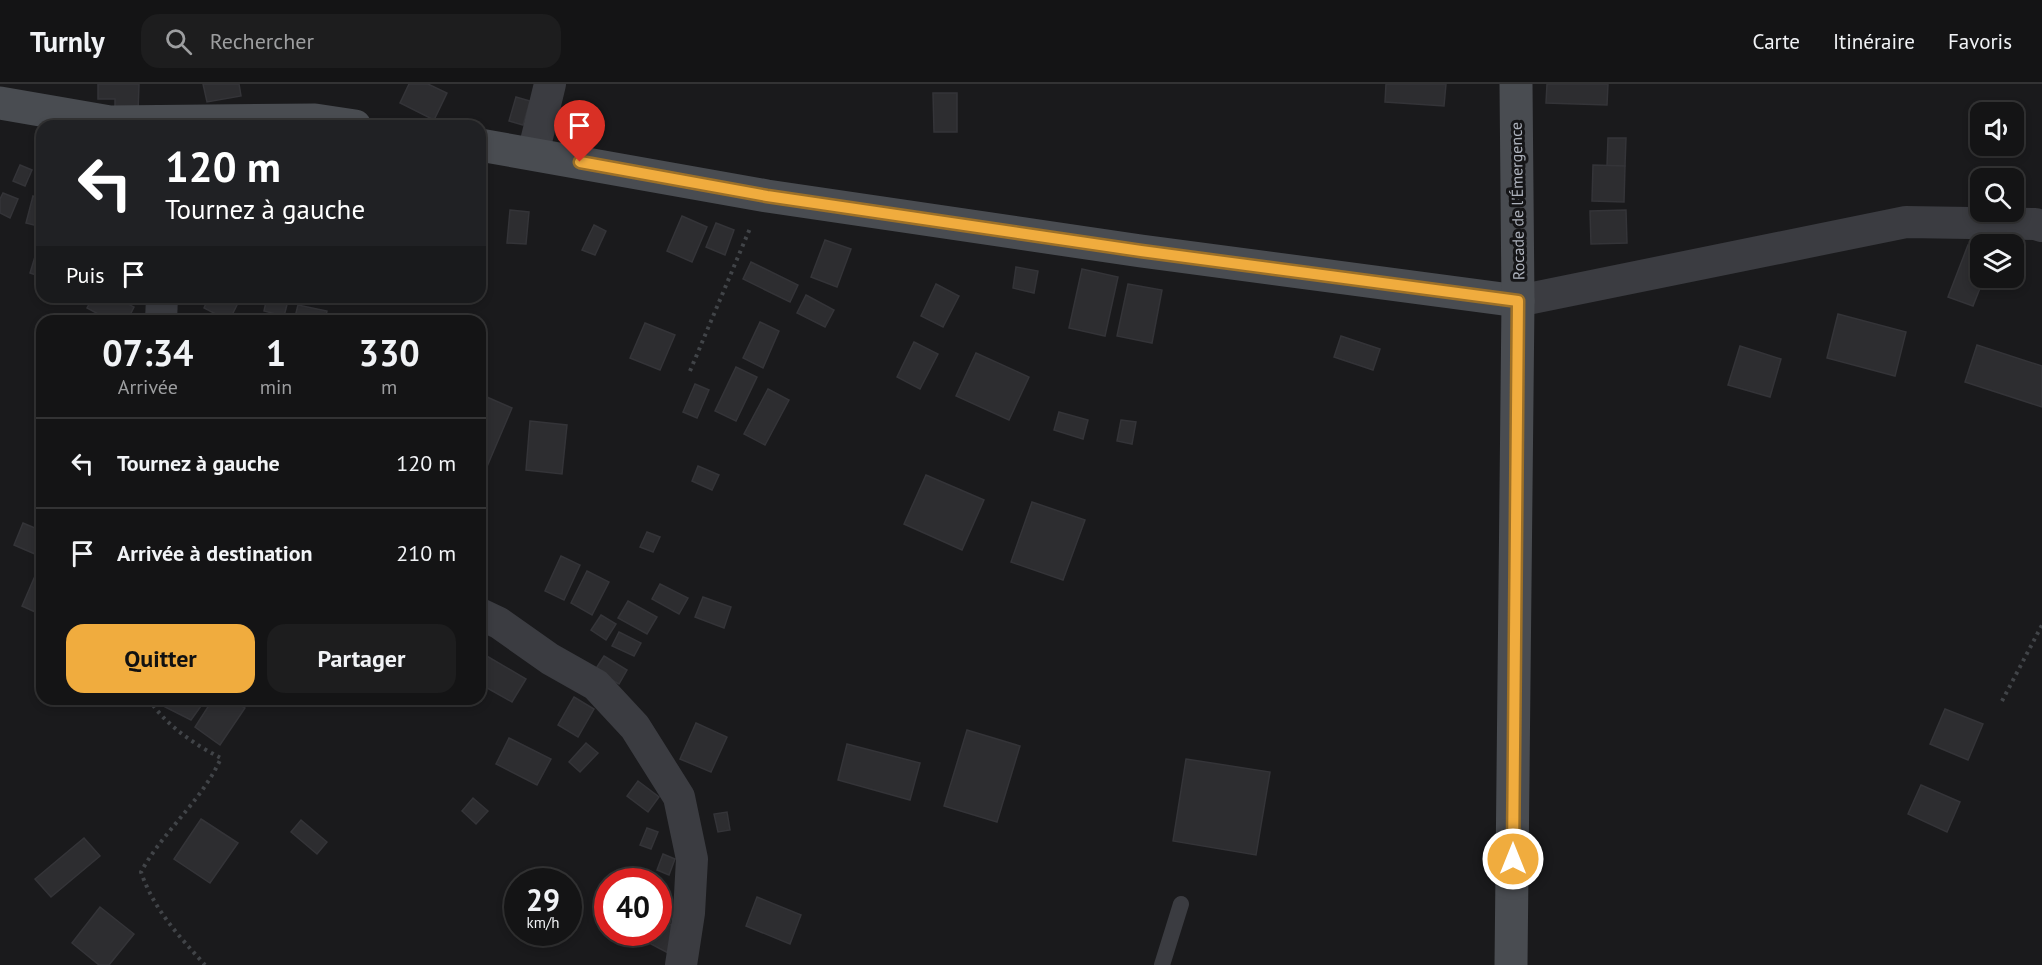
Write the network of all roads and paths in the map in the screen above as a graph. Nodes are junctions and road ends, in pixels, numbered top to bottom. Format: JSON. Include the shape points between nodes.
{"nodes":[{"id":1,"x":550,"y":84,"type":"edge"},
{"id":2,"x":1515,"y":84,"type":"edge"},
{"id":3,"x":0,"y":103,"type":"edge"},
{"id":4,"x":98,"y":120,"type":"edge"},
{"id":5,"x":486,"y":146,"type":"edge"},
{"id":6,"x":533,"y":154,"type":"junction"},
{"id":7,"x":767,"y":196,"type":"junction"},
{"id":8,"x":2042,"y":226,"type":"edge"},
{"id":9,"x":1518,"y":301,"type":"junction"},
{"id":10,"x":690,"y":371,"type":"dead end"},
{"id":11,"x":486,"y":617,"type":"edge"},
{"id":12,"x":2042,"y":625,"type":"edge"},
{"id":13,"x":2002,"y":701,"type":"dead end"},
{"id":14,"x":152,"y":705,"type":"edge"},
{"id":15,"x":1181,"y":904,"type":"dead end"},
{"id":16,"x":205,"y":965,"type":"edge"},
{"id":17,"x":681,"y":965,"type":"edge"},
{"id":18,"x":1162,"y":965,"type":"edge"},
{"id":19,"x":1511,"y":965,"type":"edge"}],
"edges":[{"from":1,"to":6,"type":"street"},
{"from":2,"to":9,"type":"street","name":"Rocade de l'Émergence"},
{"from":3,"to":4,"type":"street"},
{"from":5,"to":6,"type":"street"},
{"from":6,"to":7,"type":"street"},
{"from":7,"to":9,"type":"street"},
{"from":7,"to":10,"type":"path","via":[[745,238]]},
{"from":8,"to":9,"type":"street","via":[[1906,222]]},
{"from":9,"to":19,"type":"street","name":"Rocade de l'Émergence"},
{"from":11,"to":17,"type":"street","via":[[596,685],[635,727],[679,797],[692,859]]},
{"from":12,"to":13,"type":"path"},
{"from":14,"to":16,"type":"path","via":[[191,740],[221,758],[212,777],[141,872],[153,900]]},
{"from":15,"to":18,"type":"lane"}]}
